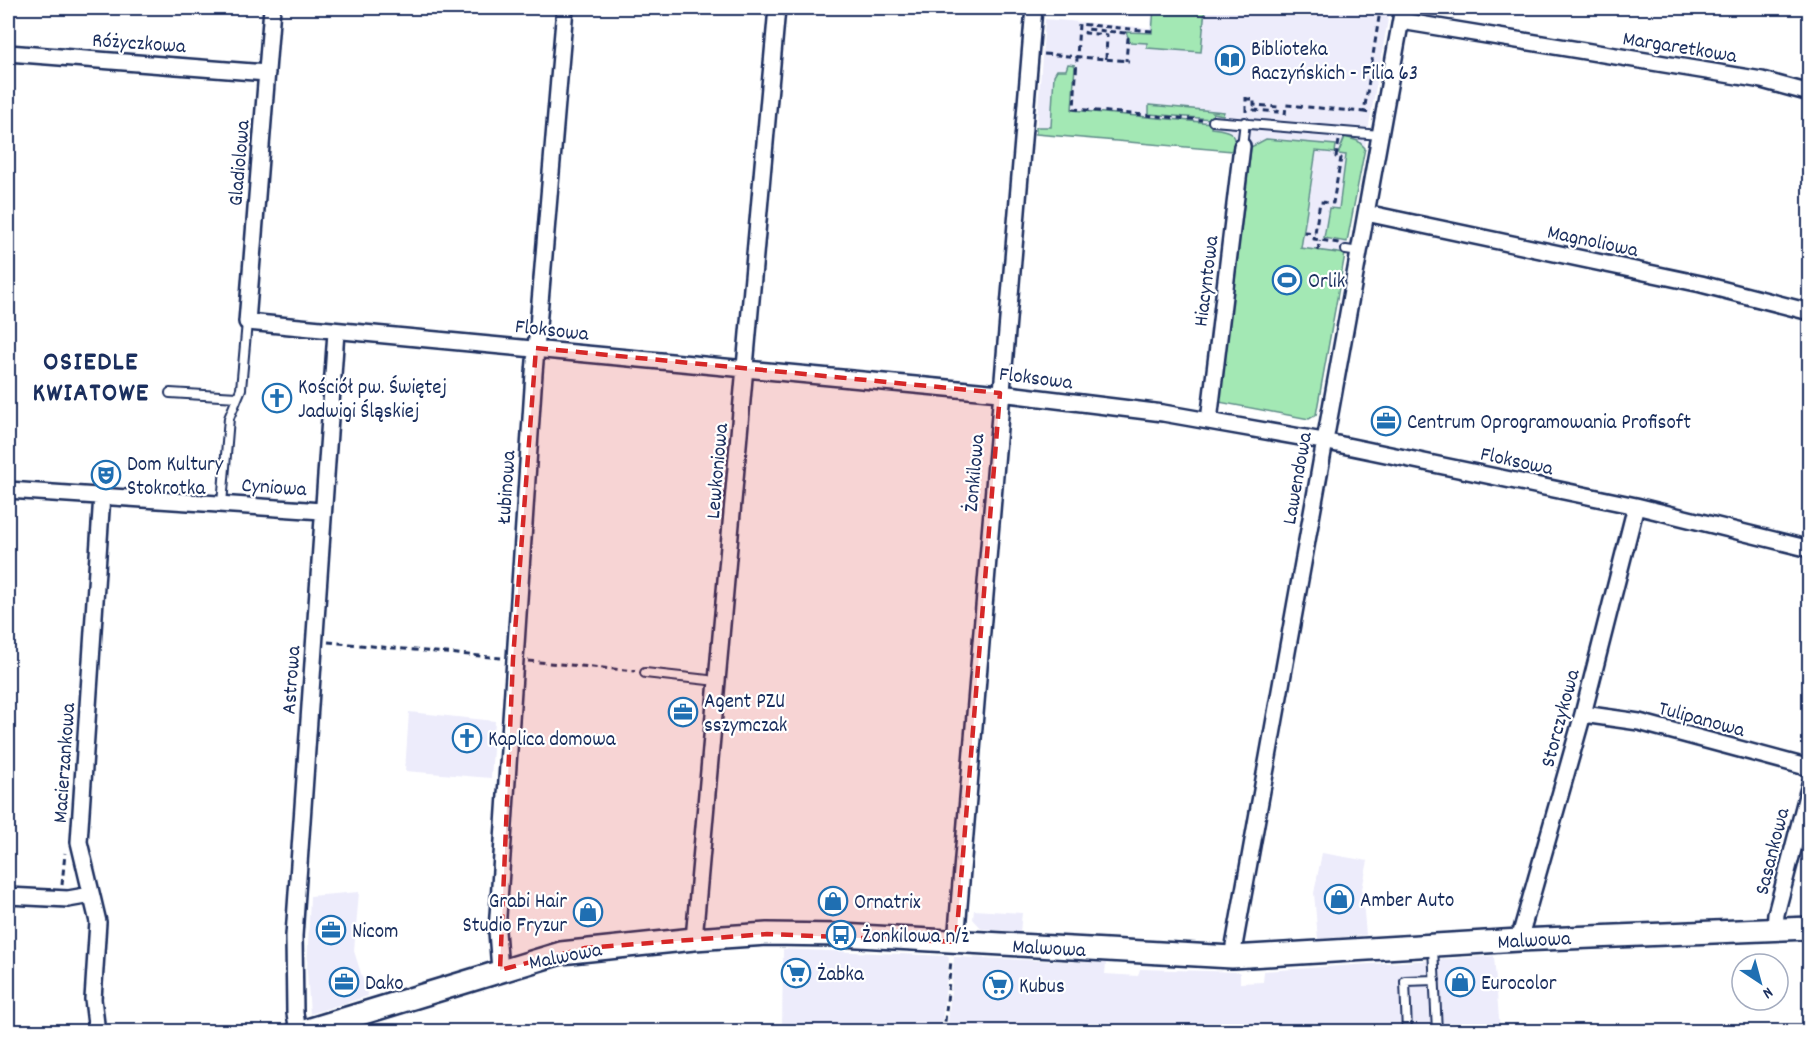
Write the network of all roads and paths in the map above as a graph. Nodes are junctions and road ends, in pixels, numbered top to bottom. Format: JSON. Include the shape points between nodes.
{"nodes":[{"id":1,"x":272,"y":8,"type":"edge"},
{"id":2,"x":565,"y":8,"type":"edge"},
{"id":3,"x":777,"y":8,"type":"edge"},
{"id":4,"x":1034,"y":8,"type":"edge"},
{"id":5,"x":1344,"y":8,"type":"edge"},
{"id":6,"x":1402,"y":14,"type":"edge"},
{"id":7,"x":1152,"y":31,"type":"dead end"},
{"id":8,"x":1041,"y":48,"type":"dead end"},
{"id":9,"x":8,"y":53,"type":"edge"},
{"id":10,"x":1078,"y":57,"type":"junction"},
{"id":11,"x":1106,"y":60,"type":"junction"},
{"id":12,"x":267,"y":74,"type":"junction"},
{"id":13,"x":1809,"y":93,"type":"edge"},
{"id":14,"x":1246,"y":106,"type":"dead end"},
{"id":15,"x":1364,"y":112,"type":"junction"},
{"id":16,"x":1373,"y":114,"type":"dead end"},
{"id":17,"x":1213,"y":121,"type":"joint"},
{"id":18,"x":1245,"y":122,"type":"junction"},
{"id":19,"x":1345,"y":132,"type":"junction"},
{"id":20,"x":1380,"y":135,"type":"junction"},
{"id":21,"x":1242,"y":146,"type":"joint"},
{"id":22,"x":1366,"y":213,"type":"junction"},
{"id":23,"x":1304,"y":232,"type":"dead end"},
{"id":24,"x":1315,"y":234,"type":"junction"},
{"id":25,"x":1320,"y":240,"type":"junction"},
{"id":26,"x":1350,"y":249,"type":"junction"},
{"id":27,"x":1318,"y":251,"type":"dead end"},
{"id":28,"x":1809,"y":312,"type":"edge"},
{"id":29,"x":247,"y":322,"type":"junction"},
{"id":30,"x":336,"y":332,"type":"junction"},
{"id":31,"x":536,"y":348,"type":"junction"},
{"id":32,"x":746,"y":371,"type":"junction"},
{"id":33,"x":170,"y":393,"type":"dead end"},
{"id":34,"x":1000,"y":393,"type":"junction"},
{"id":35,"x":237,"y":398,"type":"junction"},
{"id":36,"x":1209,"y":421,"type":"junction"},
{"id":37,"x":1323,"y":441,"type":"junction"},
{"id":38,"x":8,"y":490,"type":"edge"},
{"id":39,"x":102,"y":495,"type":"junction"},
{"id":40,"x":222,"y":504,"type":"junction"},
{"id":41,"x":1636,"y":506,"type":"junction"},
{"id":42,"x":322,"y":511,"type":"junction"},
{"id":43,"x":1809,"y":549,"type":"edge"},
{"id":44,"x":313,"y":640,"type":"junction"},
{"id":45,"x":493,"y":657,"type":"dead end"},
{"id":46,"x":513,"y":660,"type":"junction"},
{"id":47,"x":645,"y":673,"type":"joint"},
{"id":48,"x":708,"y":680,"type":"dead end"},
{"id":49,"x":1583,"y":714,"type":"junction"},
{"id":50,"x":1809,"y":768,"type":"edge"},
{"id":51,"x":1809,"y":784,"type":"edge"},
{"id":52,"x":65,"y":852,"type":"dead end"},
{"id":53,"x":91,"y":895,"type":"junction"},
{"id":54,"x":8,"y":896,"type":"edge"},
{"id":55,"x":61,"y":899,"type":"junction"},
{"id":56,"x":1809,"y":928,"type":"edge"},
{"id":57,"x":1775,"y":929,"type":"junction"},
{"id":58,"x":694,"y":939,"type":"junction"},
{"id":59,"x":1519,"y":940,"type":"junction"},
{"id":60,"x":1433,"y":945,"type":"junction"},
{"id":61,"x":954,"y":947,"type":"junction"},
{"id":62,"x":1232,"y":957,"type":"junction"},
{"id":63,"x":500,"y":970,"type":"junction"},
{"id":64,"x":1435,"y":980,"type":"junction"},
{"id":65,"x":97,"y":1032,"type":"edge"},
{"id":66,"x":299,"y":1032,"type":"edge"},
{"id":67,"x":944,"y":1032,"type":"edge"},
{"id":68,"x":1407,"y":1032,"type":"edge"},
{"id":69,"x":1437,"y":1032,"type":"edge"}],
"edges":[{"from":1,"to":12,"type":"street","name":"Gladiolowa"},
{"from":2,"to":31,"type":"street","name":"Łubinowa"},
{"from":3,"to":32,"type":"street","name":"Lewkoniowa"},
{"from":4,"to":34,"type":"street","name":"Żonkilowa"},
{"from":5,"to":15,"type":"path","via":[[1380,11]]},
{"from":6,"to":13,"type":"street","name":"Margaretkowa","via":[[1762,80]]},
{"from":6,"to":20,"type":"street","name":"Lawendowa"},
{"from":7,"to":10,"type":"path","via":[[1079,24]]},
{"from":8,"to":10,"type":"path","via":[[1041,54]]},
{"from":9,"to":12,"type":"street","name":"Różyczkowa"},
{"from":10,"to":11,"type":"path"},
{"from":10,"to":17,"type":"path","via":[[1074,109]]},
{"from":11,"to":11,"type":"path","via":[[1128,61],[1129,40],[1125,33],[1086,29],[1085,33],[1107,35]]},
{"from":12,"to":29,"type":"street","name":"Gladiolowa"},
{"from":14,"to":15,"type":"path","via":[[1246,98],[1254,99],[1254,105],[1279,107],[1278,112],[1254,110],[1253,114],[1285,117],[1286,105]]},
{"from":15,"to":16,"type":"path"},
{"from":17,"to":18,"type":"lane"},
{"from":18,"to":19,"type":"lane"},
{"from":18,"to":21,"type":"lane"},
{"from":19,"to":20,"type":"lane"},
{"from":19,"to":24,"type":"path","via":[[1338,144],[1336,157],[1341,158],[1333,203],[1320,202]]},
{"from":20,"to":22,"type":"street","name":"Lawendowa"},
{"from":21,"to":36,"type":"street","name":"Hiacyntowa"},
{"from":22,"to":26,"type":"street","name":"Lawendowa"},
{"from":22,"to":28,"type":"street","name":"Magnoliowa","via":[[1701,284]]},
{"from":23,"to":24,"type":"path"},
{"from":24,"to":25,"type":"path","via":[[1314,239]]},
{"from":25,"to":26,"type":"path"},
{"from":25,"to":27,"type":"path"},
{"from":26,"to":37,"type":"street","name":"Lawendowa"},
{"from":29,"to":30,"type":"street","name":"Floksowa"},
{"from":29,"to":35,"type":"lane"},
{"from":30,"to":31,"type":"street","name":"Floksowa"},
{"from":30,"to":42,"type":"street","name":"Astrowa"},
{"from":31,"to":32,"type":"street","name":"Floksowa"},
{"from":31,"to":46,"type":"street","name":"Łubinowa"},
{"from":32,"to":34,"type":"street","name":"Floksowa"},
{"from":32,"to":58,"type":"street","name":"Lewkoniowa"},
{"from":33,"to":35,"type":"lane"},
{"from":34,"to":36,"type":"street","name":"Floksowa"},
{"from":34,"to":61,"type":"street","name":"Żonkilowa"},
{"from":35,"to":40,"type":"lane","via":[[229,418]]},
{"from":36,"to":37,"type":"street","name":"Floksowa"},
{"from":37,"to":41,"type":"street","name":"Floksowa"},
{"from":37,"to":62,"type":"street","name":"Lawendowa"},
{"from":38,"to":39,"type":"street","name":"Cyniowa"},
{"from":39,"to":40,"type":"street","name":"Cyniowa"},
{"from":39,"to":53,"type":"street","name":"Macierzankowa","via":[[79,842]]},
{"from":40,"to":42,"type":"street","name":"Cyniowa"},
{"from":41,"to":43,"type":"street","name":"Floksowa"},
{"from":41,"to":49,"type":"street","name":"Storczykowa"},
{"from":42,"to":44,"type":"street","name":"Astrowa"},
{"from":44,"to":45,"type":"path"},
{"from":44,"to":66,"type":"street","name":"Astrowa","via":[[294,936],[295,1013]]},
{"from":46,"to":47,"type":"path"},
{"from":46,"to":63,"type":"street","name":"Łubinowa","via":[[497,931]]},
{"from":47,"to":48,"type":"lane"},
{"from":49,"to":50,"type":"street","name":"Tulipanowa","via":[[1639,722]]},
{"from":49,"to":59,"type":"street","name":"Storczykowa"},
{"from":51,"to":57,"type":"street","name":"Sasankowa"},
{"from":52,"to":55,"type":"path"},
{"from":53,"to":55,"type":"street"},
{"from":53,"to":65,"type":"street","name":"Macierzankowa","via":[[98,922],[93,999]]},
{"from":54,"to":55,"type":"street"},
{"from":56,"to":57,"type":"street","name":"Malwowa"},
{"from":57,"to":59,"type":"street","name":"Malwowa"},
{"from":58,"to":61,"type":"street","name":"Malwowa","via":[[803,934]]},
{"from":58,"to":63,"type":"street","name":"Malwowa","via":[[585,948]]},
{"from":59,"to":60,"type":"street","name":"Malwowa"},
{"from":60,"to":62,"type":"street","name":"Malwowa"},
{"from":60,"to":64,"type":"lane"},
{"from":61,"to":62,"type":"street","name":"Malwowa"},
{"from":61,"to":67,"type":"path"},
{"from":63,"to":66,"type":"street","name":"Malwowa"},
{"from":64,"to":68,"type":"lane","via":[[1405,981]]},
{"from":64,"to":69,"type":"lane"}]}
